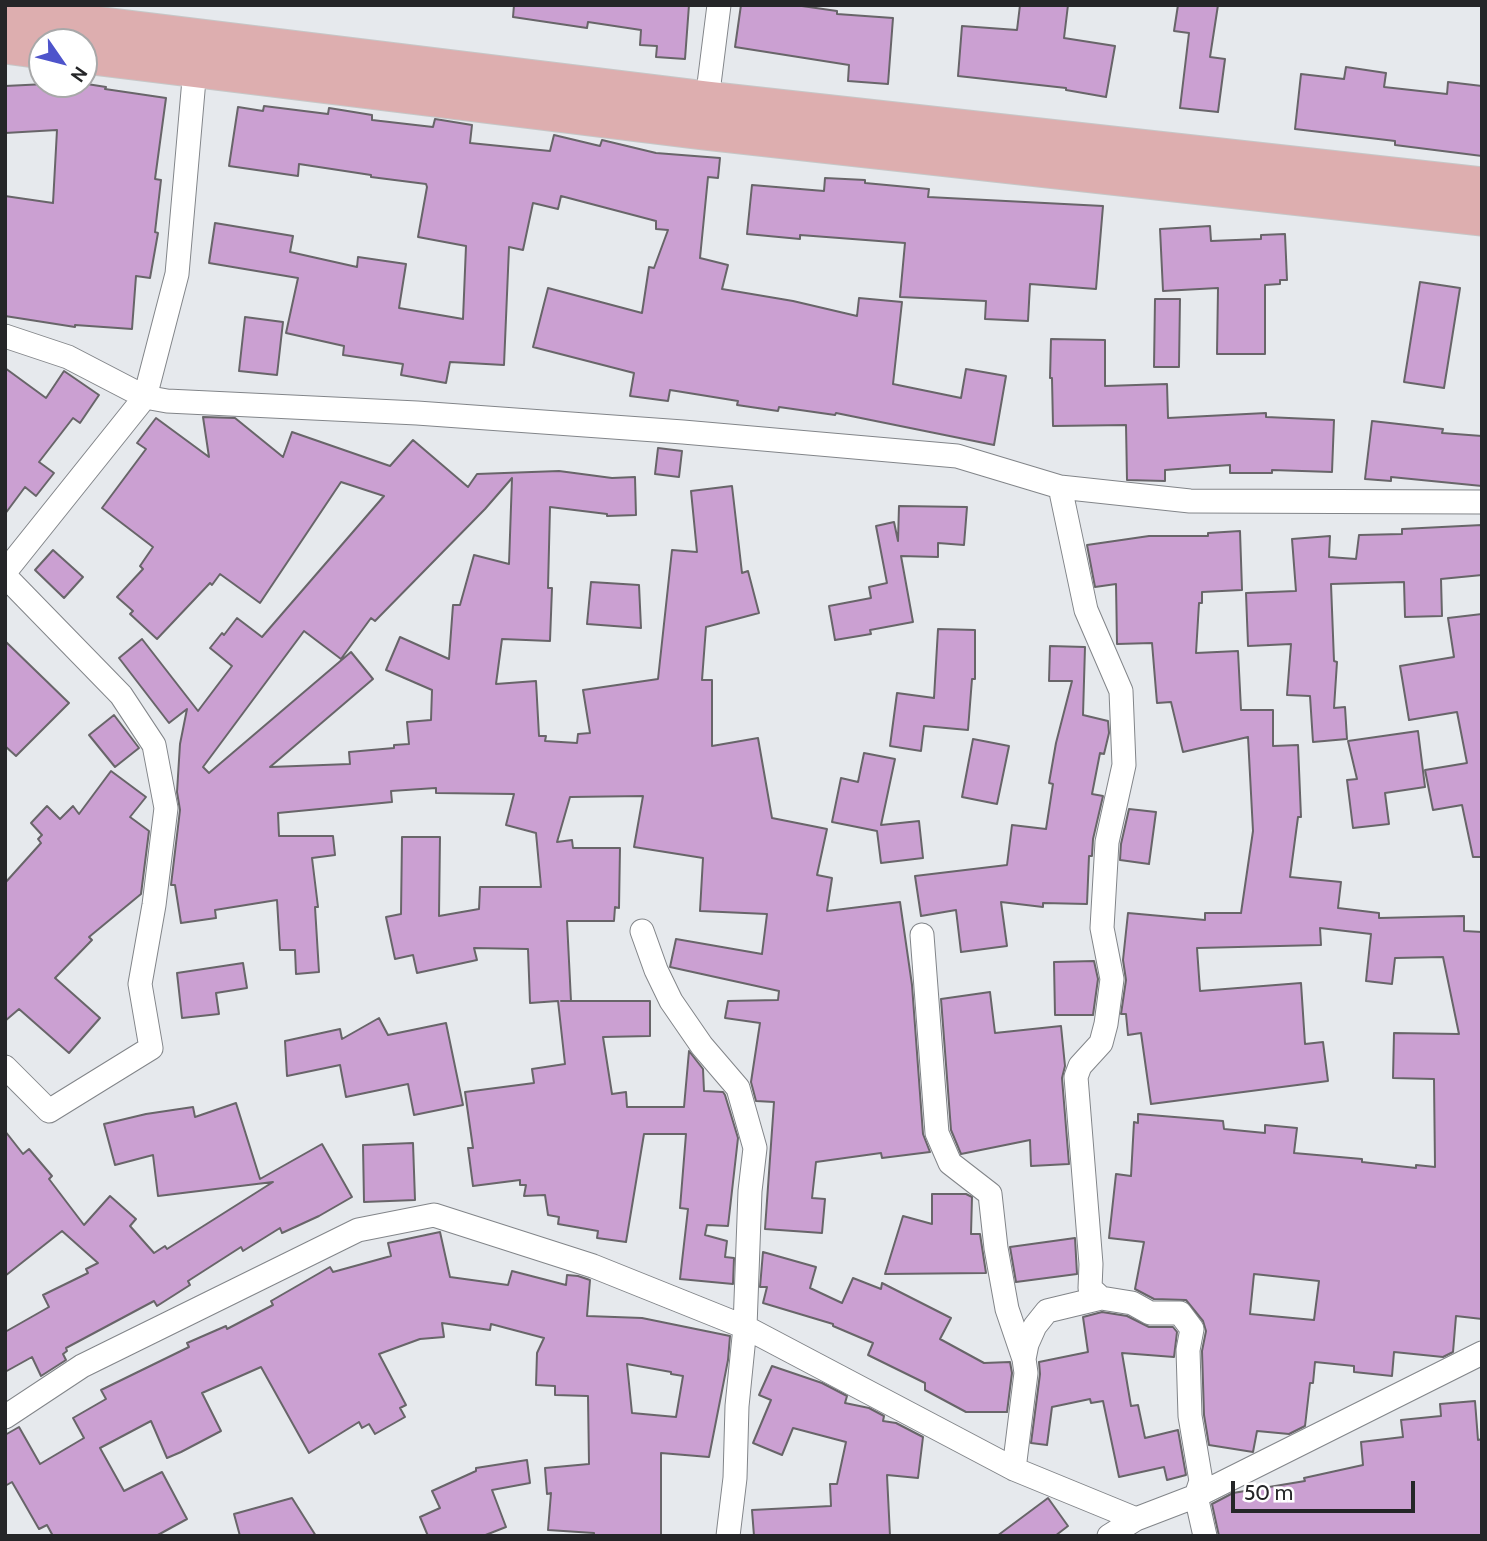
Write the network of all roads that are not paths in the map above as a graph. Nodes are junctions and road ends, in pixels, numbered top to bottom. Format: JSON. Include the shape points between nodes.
{"nodes":[{"id":1,"x":719,"y":5,"type":"edge"},
{"id":2,"x":5,"y":14,"type":"edge"},
{"id":3,"x":5,"y":45,"type":"edge"},
{"id":4,"x":28,"y":48,"type":"edge"},
{"id":5,"x":98,"y":57,"type":"edge"},
{"id":6,"x":195,"y":68,"type":"junction"},
{"id":7,"x":707,"y":100,"type":"junction"},
{"id":8,"x":1482,"y":186,"type":"edge"},
{"id":9,"x":1482,"y":217,"type":"edge"},
{"id":10,"x":5,"y":336,"type":"edge"},
{"id":11,"x":145,"y":397,"type":"junction"},
{"id":12,"x":1059,"y":487,"type":"junction"},
{"id":13,"x":1482,"y":502,"type":"edge"},
{"id":14,"x":5,"y":574,"type":"edge"},
{"id":15,"x":642,"y":932,"type":"dead end"},
{"id":16,"x":922,"y":935,"type":"dead end"},
{"id":17,"x":5,"y":1067,"type":"edge"},
{"id":18,"x":1101,"y":1298,"type":"junction"},
{"id":19,"x":746,"y":1327,"type":"junction"},
{"id":20,"x":1024,"y":1359,"type":"junction"},
{"id":21,"x":1479,"y":1362,"type":"edge"},
{"id":22,"x":5,"y":1417,"type":"edge"},
{"id":23,"x":1014,"y":1469,"type":"junction"},
{"id":24,"x":1196,"y":1496,"type":"junction"},
{"id":25,"x":1136,"y":1520,"type":"junction"},
{"id":26,"x":728,"y":1536,"type":"edge"},
{"id":27,"x":1109,"y":1536,"type":"edge"},
{"id":28,"x":1205,"y":1536,"type":"edge"}],
"edges":[{"from":1,"to":7,"type":"street"},
{"from":2,"to":7,"type":"main road"},
{"from":3,"to":4,"type":"main road"},
{"from":5,"to":6,"type":"main road"},
{"from":6,"to":9,"type":"main road","via":[[703,131]]},
{"from":6,"to":11,"type":"street","via":[[177,274]]},
{"from":7,"to":8,"type":"main road"},
{"from":10,"to":11,"type":"street","via":[[68,357]]},
{"from":11,"to":12,"type":"street","via":[[416,412],[957,456]]},
{"from":11,"to":14,"type":"street"},
{"from":12,"to":13,"type":"street","via":[[1190,501]]},
{"from":12,"to":18,"type":"street","via":[[1086,610],[1121,691],[1124,765],[1107,842],[1102,928],[1112,978],[1101,1043],[1076,1077],[1090,1288]]},
{"from":14,"to":17,"type":"street","via":[[121,695],[154,746],[166,808],[140,984],[151,1048],[49,1111]]},
{"from":15,"to":19,"type":"street","via":[[671,1001],[738,1088],[755,1148]]},
{"from":16,"to":20,"type":"street","via":[[937,1133],[950,1163],[990,1194],[1007,1309]]},
{"from":18,"to":20,"type":"street","via":[[1047,1311],[1035,1326]]},
{"from":18,"to":24,"type":"street","via":[[1132,1303],[1150,1313],[1180,1313],[1192,1329],[1188,1350],[1190,1416],[1201,1480]]},
{"from":19,"to":22,"type":"street","via":[[593,1266],[434,1215],[358,1230],[82,1366]]},
{"from":19,"to":23,"type":"street"},
{"from":19,"to":26,"type":"street"},
{"from":20,"to":23,"type":"street"},
{"from":21,"to":24,"type":"street"},
{"from":23,"to":25,"type":"street"},
{"from":24,"to":25,"type":"street"},
{"from":24,"to":28,"type":"street"},
{"from":25,"to":27,"type":"street"}]}
